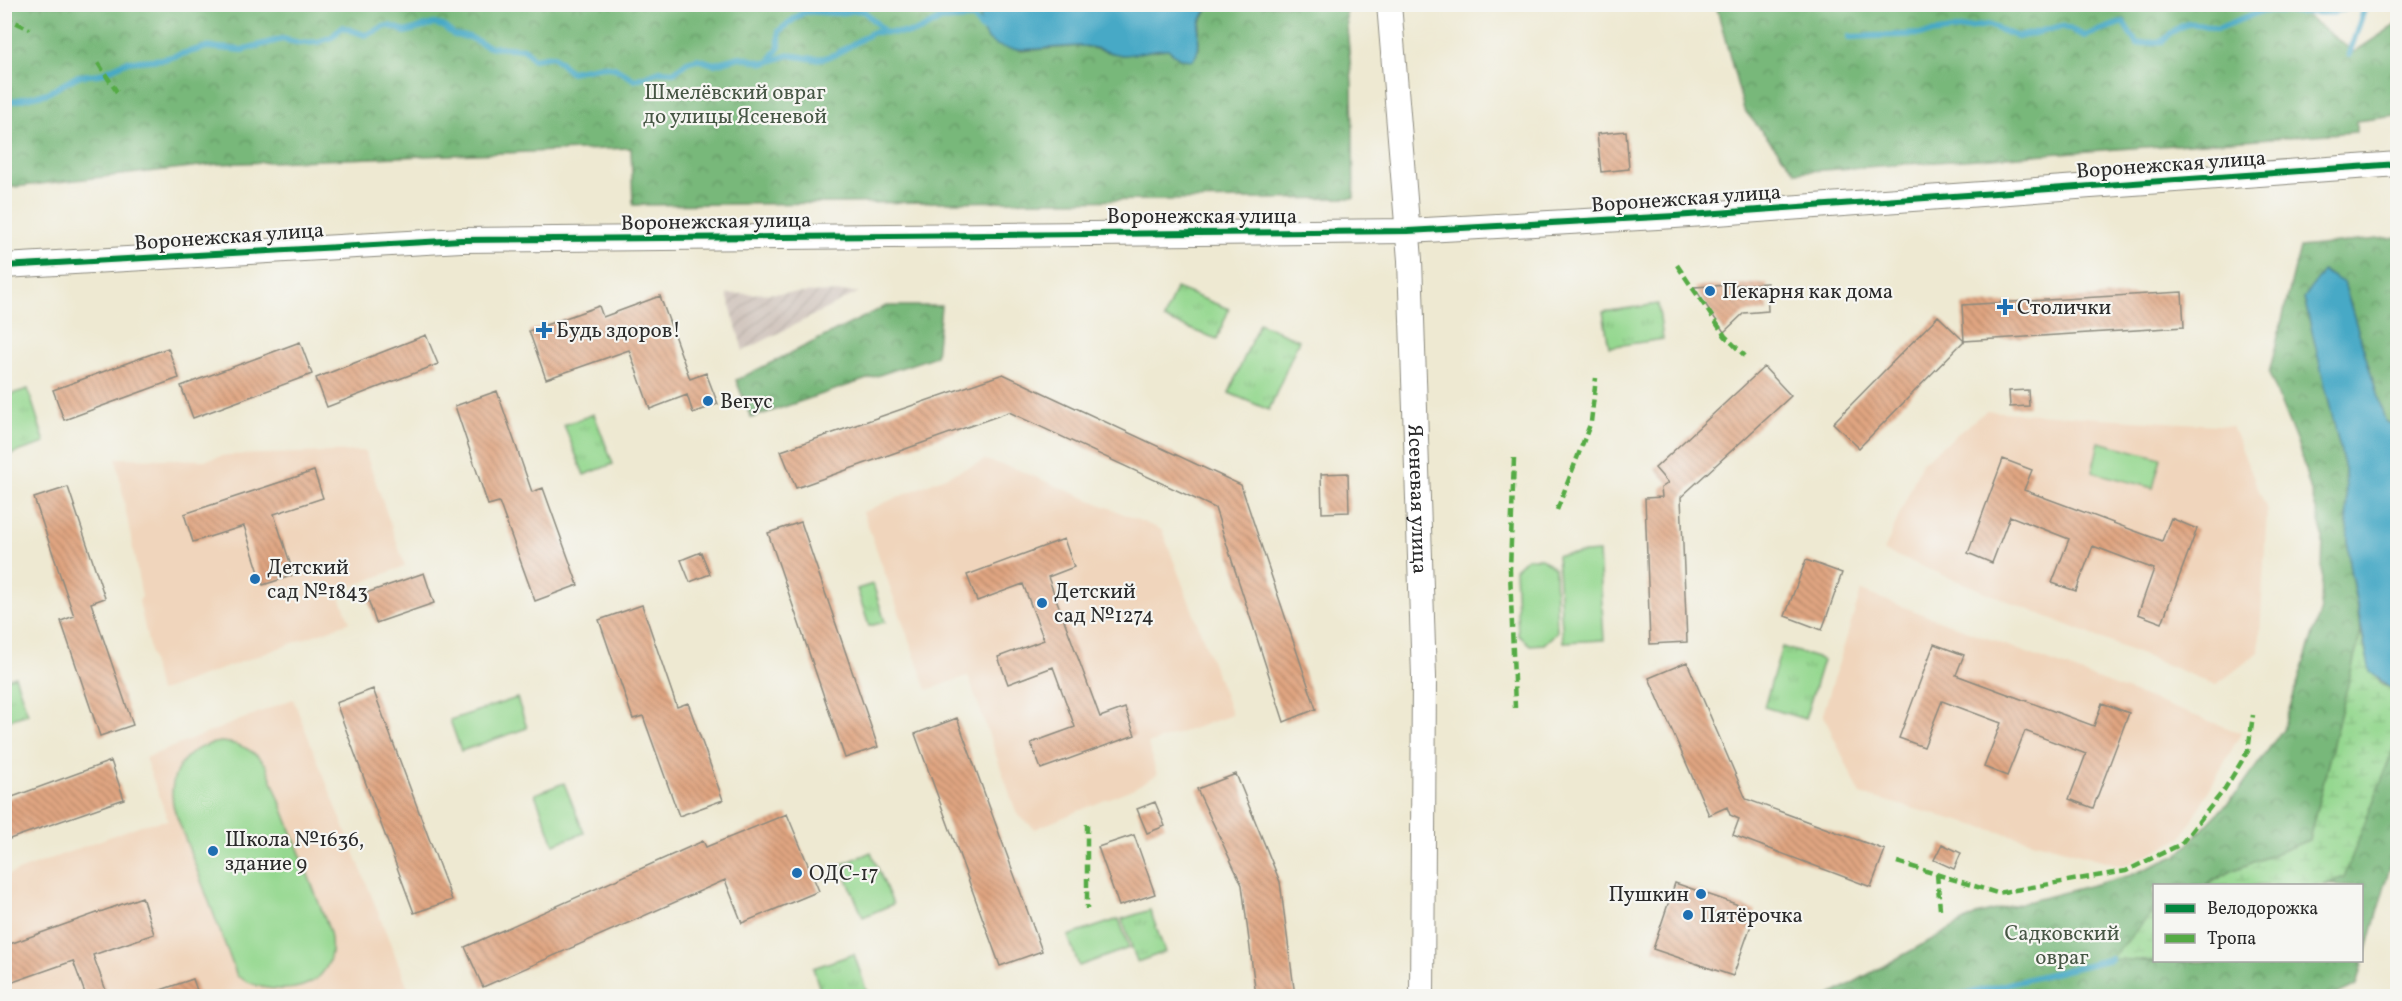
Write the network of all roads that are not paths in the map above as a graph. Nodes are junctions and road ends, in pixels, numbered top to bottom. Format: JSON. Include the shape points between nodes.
{"nodes":[{"id":1,"x":1389,"y":4,"type":"edge"},
{"id":2,"x":2397,"y":164,"type":"edge"},
{"id":3,"x":1408,"y":231,"type":"junction"},
{"id":4,"x":4,"y":266,"type":"edge"},
{"id":5,"x":1422,"y":996,"type":"edge"}],
"edges":[{"from":1,"to":3,"type":"street","name":"Ясеневая улица"},
{"from":2,"to":3,"type":"street","name":"Воронежская улица","via":[[1675,216]]},
{"from":3,"to":4,"type":"street","name":"Воронежская улица","via":[[461,240]]},
{"from":3,"to":5,"type":"street","name":"Ясеневая улица","via":[[1424,677]]}]}
